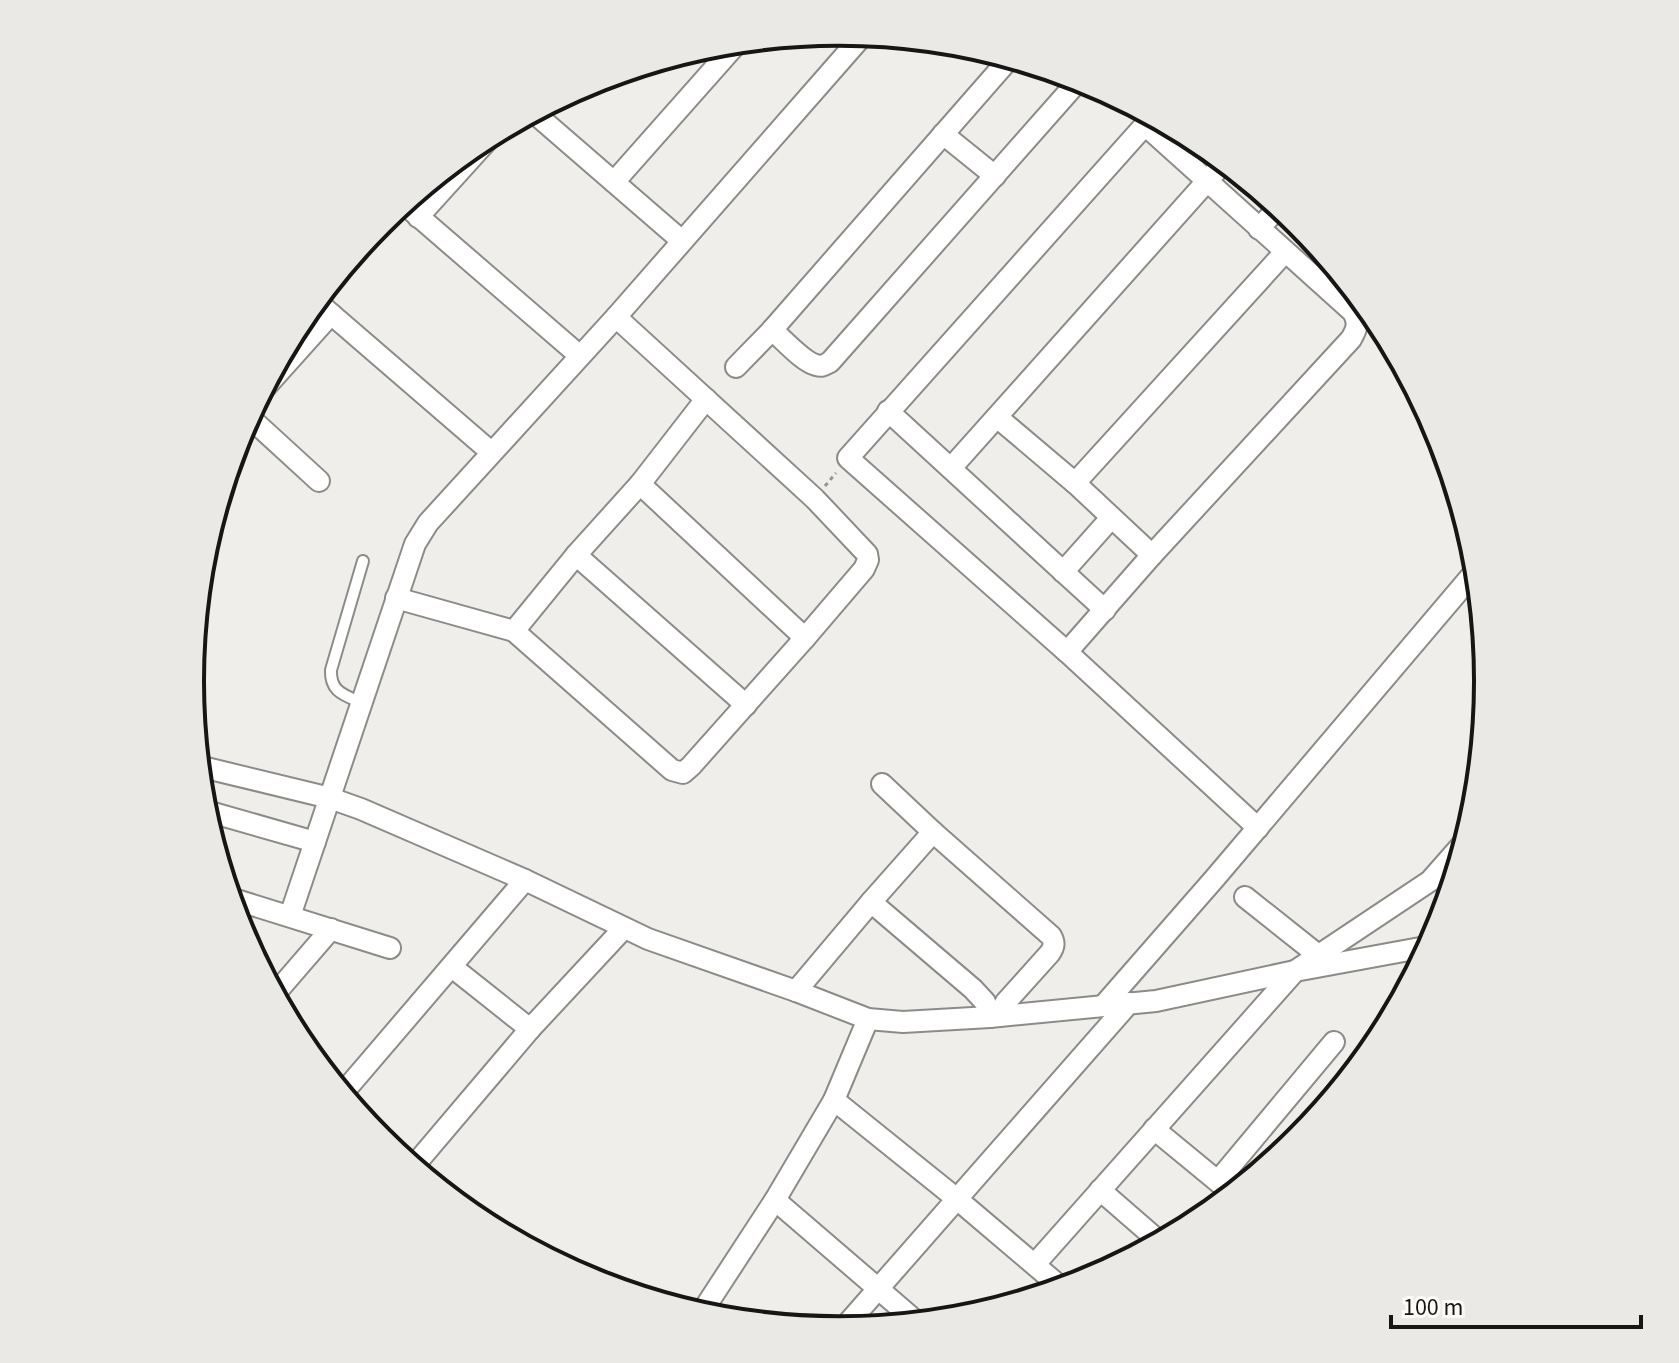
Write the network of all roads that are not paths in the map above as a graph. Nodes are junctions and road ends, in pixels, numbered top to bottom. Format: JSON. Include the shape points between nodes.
{"nodes":[{"id":1,"x":853,"y":46,"type":"edge"},
{"id":2,"x":725,"y":56,"type":"edge"},
{"id":3,"x":1002,"y":67,"type":"edge"},
{"id":4,"x":1071,"y":90,"type":"edge"},
{"id":5,"x":542,"y":120,"type":"edge"},
{"id":6,"x":1145,"y":125,"type":"edge"},
{"id":7,"x":1161,"y":133,"type":"edge"},
{"id":8,"x":943,"y":134,"type":"junction"},
{"id":9,"x":1217,"y":171,"type":"edge"},
{"id":10,"x":995,"y":176,"type":"junction"},
{"id":11,"x":614,"y":182,"type":"junction"},
{"id":12,"x":1208,"y":182,"type":"junction"},
{"id":13,"x":412,"y":212,"type":"edge"},
{"id":14,"x":1271,"y":215,"type":"edge"},
{"id":15,"x":1259,"y":229,"type":"junction"},
{"id":16,"x":682,"y":241,"type":"junction"},
{"id":17,"x":1285,"y":252,"type":"junction"},
{"id":18,"x":325,"y":309,"type":"edge"},
{"id":19,"x":616,"y":317,"type":"junction"},
{"id":20,"x":772,"y":330,"type":"junction"},
{"id":21,"x":580,"y":356,"type":"junction"},
{"id":22,"x":736,"y":367,"type":"dead end"},
{"id":23,"x":706,"y":399,"type":"junction"},
{"id":24,"x":888,"y":411,"type":"junction"},
{"id":25,"x":997,"y":417,"type":"junction"},
{"id":26,"x":258,"y":425,"type":"edge"},
{"id":27,"x":491,"y":452,"type":"junction"},
{"id":28,"x":951,"y":468,"type":"junction"},
{"id":29,"x":319,"y":481,"type":"dead end"},
{"id":30,"x":1075,"y":483,"type":"junction"},
{"id":31,"x":640,"y":484,"type":"junction"},
{"id":32,"x":1111,"y":518,"type":"junction"},
{"id":33,"x":576,"y":555,"type":"junction"},
{"id":34,"x":1152,"y":555,"type":"junction"},
{"id":35,"x":363,"y":561,"type":"dead end"},
{"id":36,"x":1063,"y":572,"type":"junction"},
{"id":37,"x":1467,"y":581,"type":"edge"},
{"id":38,"x":396,"y":598,"type":"junction"},
{"id":39,"x":1105,"y":610,"type":"junction"},
{"id":40,"x":514,"y":631,"type":"junction"},
{"id":41,"x":805,"y":638,"type":"junction"},
{"id":42,"x":1067,"y":652,"type":"junction"},
{"id":43,"x":362,"y":703,"type":"junction"},
{"id":44,"x":746,"y":705,"type":"junction"},
{"id":45,"x":210,"y":769,"type":"edge"},
{"id":46,"x":882,"y":784,"type":"dead end"},
{"id":47,"x":330,"y":798,"type":"junction"},
{"id":48,"x":218,"y":814,"type":"edge"},
{"id":49,"x":1258,"y":828,"type":"junction"},
{"id":50,"x":933,"y":832,"type":"junction"},
{"id":51,"x":315,"y":842,"type":"junction"},
{"id":52,"x":1449,"y":859,"type":"edge"},
{"id":53,"x":525,"y":880,"type":"junction"},
{"id":54,"x":1245,"y":897,"type":"dead end"},
{"id":55,"x":244,"y":902,"type":"edge"},
{"id":56,"x":871,"y":902,"type":"junction"},
{"id":57,"x":290,"y":916,"type":"junction"},
{"id":58,"x":624,"y":928,"type":"junction"},
{"id":59,"x":331,"y":929,"type":"junction"},
{"id":60,"x":390,"y":948,"type":"dead end"},
{"id":61,"x":1414,"y":953,"type":"edge"},
{"id":62,"x":1318,"y":955,"type":"junction"},
{"id":63,"x":452,"y":967,"type":"junction"},
{"id":64,"x":1295,"y":971,"type":"junction"},
{"id":65,"x":282,"y":986,"type":"edge"},
{"id":66,"x":796,"y":991,"type":"junction"},
{"id":67,"x":1129,"y":1003,"type":"junction"},
{"id":68,"x":1104,"y":1005,"type":"junction"},
{"id":69,"x":994,"y":1016,"type":"junction"},
{"id":70,"x":868,"y":1019,"type":"junction"},
{"id":71,"x":530,"y":1029,"type":"junction"},
{"id":72,"x":1334,"y":1042,"type":"dead end"},
{"id":73,"x":349,"y":1086,"type":"edge"},
{"id":74,"x":834,"y":1100,"type":"junction"},
{"id":75,"x":1154,"y":1129,"type":"junction"},
{"id":76,"x":420,"y":1159,"type":"edge"},
{"id":77,"x":1230,"y":1183,"type":"edge"},
{"id":78,"x":1225,"y":1187,"type":"edge"},
{"id":79,"x":1100,"y":1190,"type":"junction"},
{"id":80,"x":957,"y":1199,"type":"junction"},
{"id":81,"x":775,"y":1200,"type":"junction"},
{"id":82,"x":1152,"y":1235,"type":"edge"},
{"id":83,"x":1035,"y":1264,"type":"junction"},
{"id":84,"x":1053,"y":1280,"type":"edge"},
{"id":85,"x":878,"y":1288,"type":"junction"},
{"id":86,"x":708,"y":1303,"type":"edge"},
{"id":87,"x":907,"y":1313,"type":"edge"},
{"id":88,"x":853,"y":1317,"type":"edge"}],
"edges":[{"from":1,"to":16,"type":"street"},
{"from":2,"to":11,"type":"street"},
{"from":3,"to":8,"type":"street"},
{"from":4,"to":10,"type":"street"},
{"from":5,"to":11,"type":"street"},
{"from":6,"to":24,"type":"street"},
{"from":7,"to":12,"type":"street"},
{"from":8,"to":10,"type":"street"},
{"from":8,"to":20,"type":"street"},
{"from":9,"to":12,"type":"street"},
{"from":10,"to":20,"type":"street","via":[[830,362],[817,366]]},
{"from":11,"to":16,"type":"street"},
{"from":12,"to":15,"type":"street"},
{"from":12,"to":25,"type":"street"},
{"from":13,"to":21,"type":"street"},
{"from":14,"to":15,"type":"street"},
{"from":15,"to":17,"type":"street"},
{"from":16,"to":19,"type":"street"},
{"from":17,"to":30,"type":"street"},
{"from":17,"to":34,"type":"street","via":[[1353,312],[1357,329]]},
{"from":18,"to":27,"type":"street"},
{"from":19,"to":21,"type":"street"},
{"from":19,"to":23,"type":"street"},
{"from":20,"to":22,"type":"street"},
{"from":21,"to":27,"type":"street"},
{"from":23,"to":31,"type":"street"},
{"from":23,"to":41,"type":"street","via":[[867,554],[864,569]]},
{"from":24,"to":28,"type":"street"},
{"from":24,"to":42,"type":"street","via":[[848,458]]},
{"from":25,"to":28,"type":"street"},
{"from":25,"to":30,"type":"street"},
{"from":26,"to":29,"type":"street"},
{"from":27,"to":38,"type":"street","via":[[428,523]]},
{"from":28,"to":36,"type":"street"},
{"from":30,"to":32,"type":"street"},
{"from":31,"to":33,"type":"street"},
{"from":31,"to":41,"type":"street"},
{"from":32,"to":34,"type":"street"},
{"from":32,"to":36,"type":"street"},
{"from":33,"to":40,"type":"street"},
{"from":33,"to":44,"type":"street"},
{"from":34,"to":39,"type":"street"},
{"from":35,"to":43,"type":"lane","via":[[331,670],[337,692]]},
{"from":36,"to":39,"type":"street"},
{"from":37,"to":49,"type":"street"},
{"from":38,"to":40,"type":"street"},
{"from":38,"to":43,"type":"street"},
{"from":39,"to":42,"type":"street"},
{"from":40,"to":44,"type":"street","via":[[672,770],[688,770]]},
{"from":41,"to":44,"type":"street"},
{"from":42,"to":49,"type":"street"},
{"from":43,"to":47,"type":"street"},
{"from":45,"to":47,"type":"street"},
{"from":46,"to":50,"type":"street"},
{"from":47,"to":51,"type":"street"},
{"from":47,"to":53,"type":"street"},
{"from":48,"to":51,"type":"street"},
{"from":49,"to":68,"type":"street"},
{"from":50,"to":56,"type":"street"},
{"from":50,"to":69,"type":"street","via":[[1054,942]]},
{"from":51,"to":57,"type":"street"},
{"from":52,"to":62,"type":"street","via":[[1430,881]]},
{"from":53,"to":58,"type":"street"},
{"from":53,"to":63,"type":"street"},
{"from":54,"to":62,"type":"street"},
{"from":55,"to":57,"type":"street"},
{"from":56,"to":66,"type":"street"},
{"from":56,"to":69,"type":"street","via":[[973,989]]},
{"from":57,"to":59,"type":"street"},
{"from":58,"to":66,"type":"street"},
{"from":58,"to":71,"type":"street"},
{"from":59,"to":60,"type":"street"},
{"from":59,"to":65,"type":"street"},
{"from":61,"to":64,"type":"street"},
{"from":62,"to":64,"type":"street"},
{"from":63,"to":71,"type":"street"},
{"from":63,"to":73,"type":"street"},
{"from":64,"to":67,"type":"street"},
{"from":64,"to":75,"type":"street"},
{"from":66,"to":70,"type":"street"},
{"from":67,"to":68,"type":"street"},
{"from":67,"to":80,"type":"street"},
{"from":68,"to":69,"type":"street"},
{"from":69,"to":70,"type":"street"},
{"from":70,"to":74,"type":"street"},
{"from":71,"to":76,"type":"street"},
{"from":72,"to":77,"type":"street"},
{"from":74,"to":80,"type":"street"},
{"from":74,"to":81,"type":"street"},
{"from":75,"to":78,"type":"street"},
{"from":75,"to":79,"type":"street"},
{"from":79,"to":82,"type":"street"},
{"from":79,"to":83,"type":"street"},
{"from":80,"to":83,"type":"street"},
{"from":80,"to":85,"type":"street"},
{"from":81,"to":85,"type":"street"},
{"from":81,"to":86,"type":"street"},
{"from":83,"to":84,"type":"street"},
{"from":85,"to":87,"type":"street"},
{"from":85,"to":88,"type":"street"}]}
